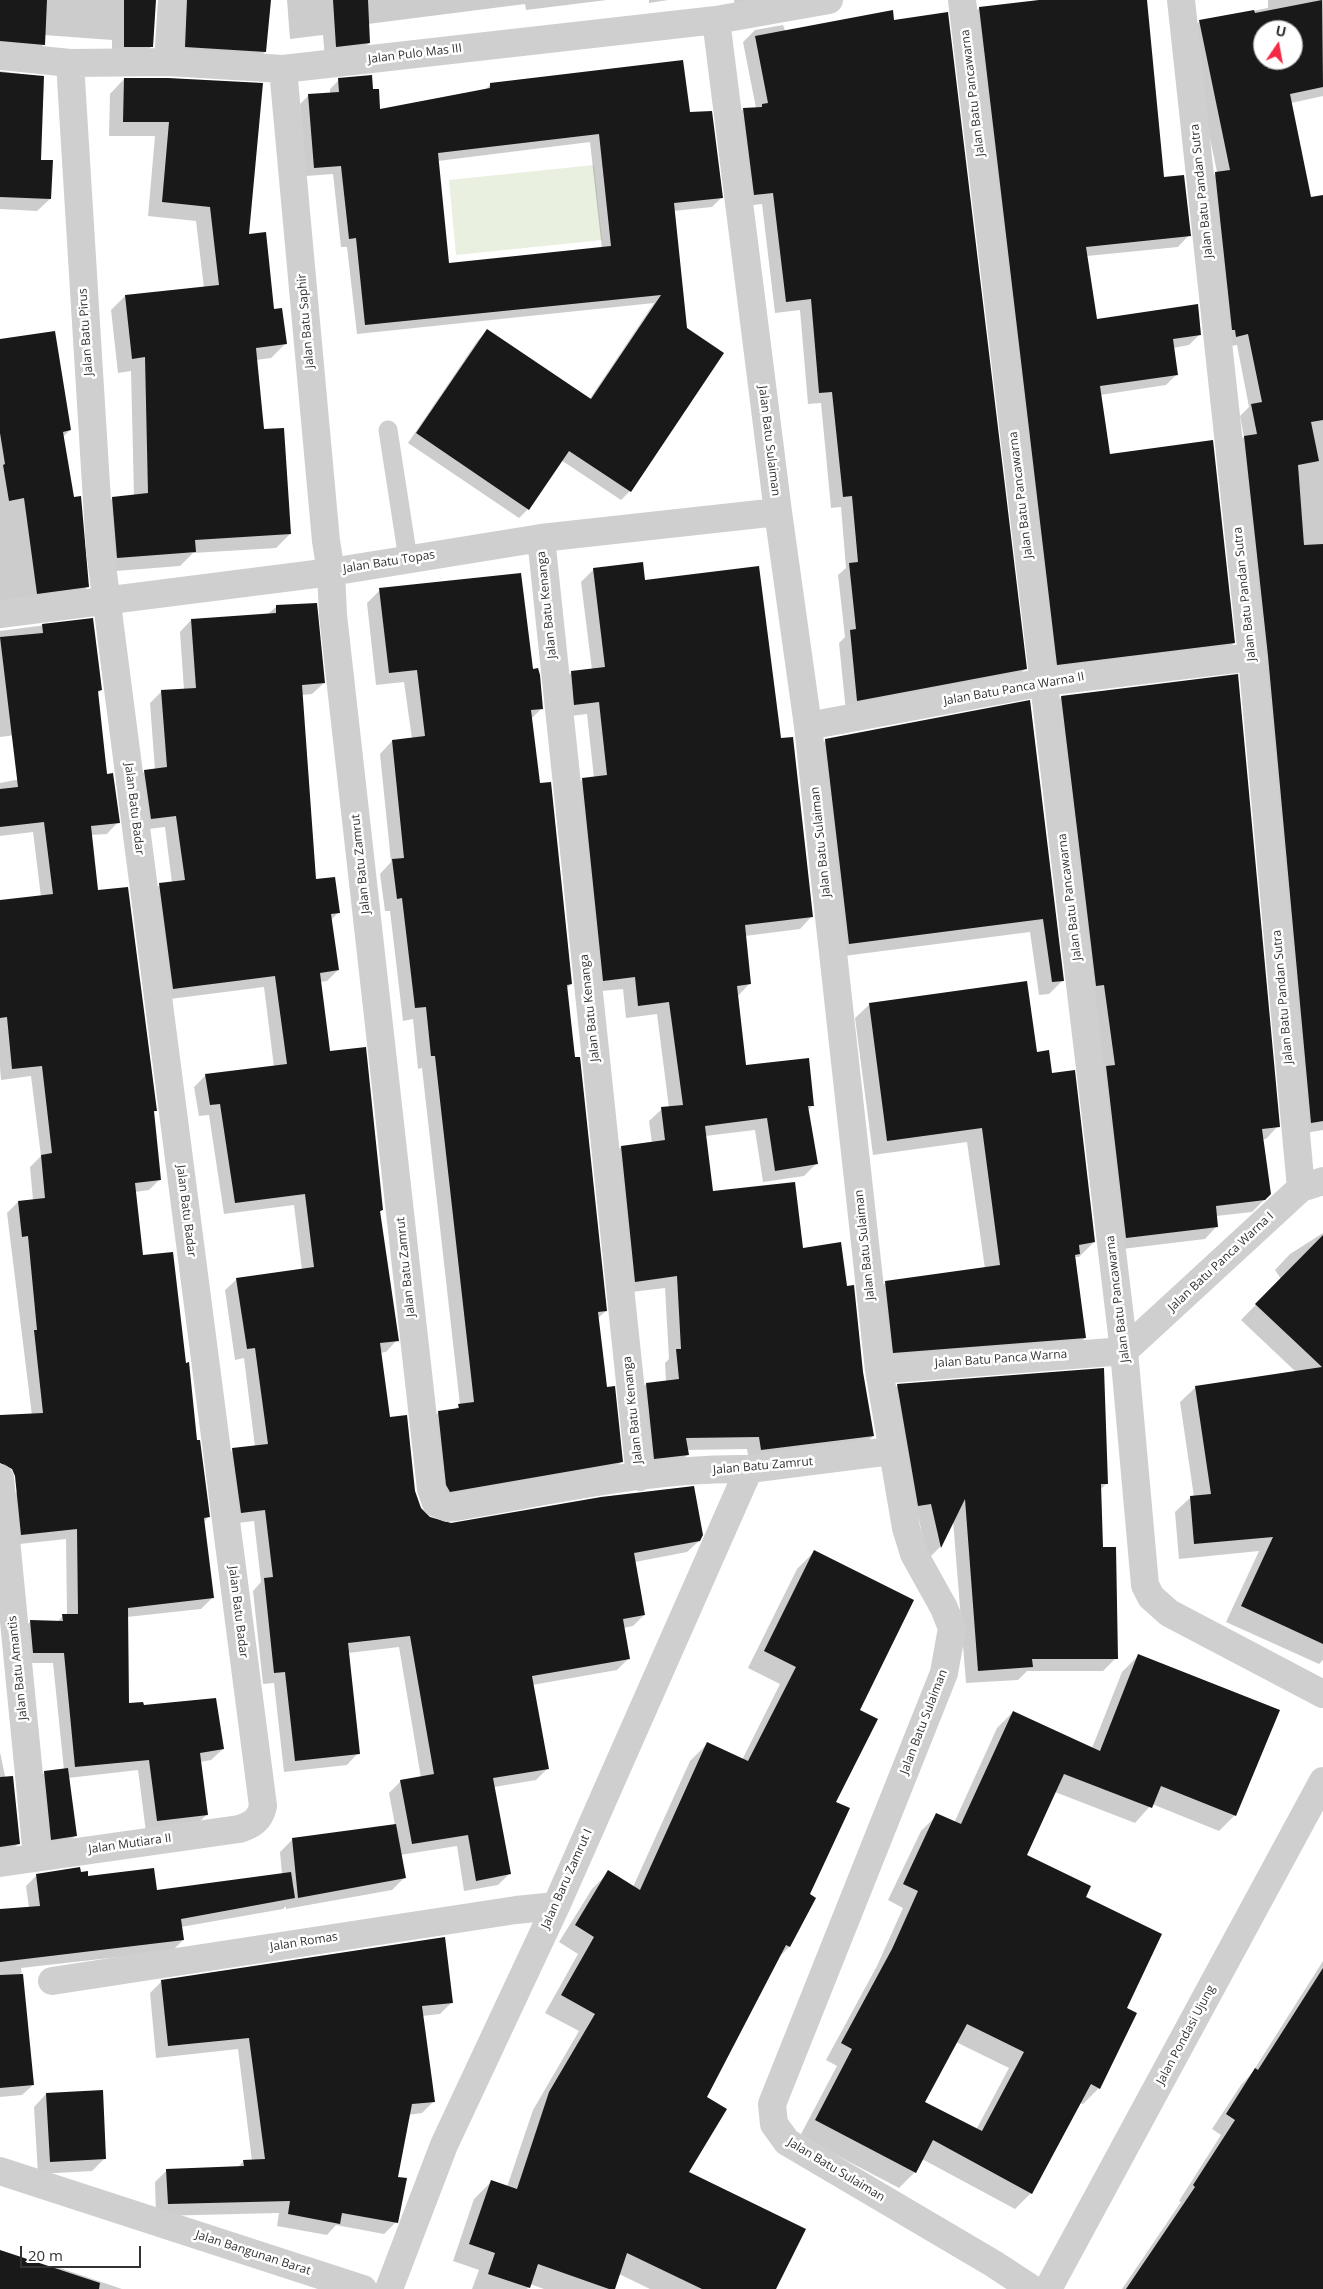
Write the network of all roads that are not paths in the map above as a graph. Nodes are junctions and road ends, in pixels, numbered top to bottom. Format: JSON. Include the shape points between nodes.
{"nodes":[{"id":1,"x":172,"y":0,"type":"edge"},
{"id":2,"x":829,"y":0,"type":"edge"},
{"id":3,"x":962,"y":0,"type":"edge"},
{"id":4,"x":1181,"y":0,"type":"edge"},
{"id":5,"x":716,"y":20,"type":"junction"},
{"id":6,"x":0,"y":56,"type":"edge"},
{"id":7,"x":168,"y":62,"type":"junction"},
{"id":8,"x":70,"y":63,"type":"junction"},
{"id":9,"x":283,"y":69,"type":"junction"},
{"id":10,"x":388,"y":430,"type":"dead end"},
{"id":11,"x":778,"y":512,"type":"junction"},
{"id":12,"x":540,"y":538,"type":"junction"},
{"id":13,"x":408,"y":559,"type":"junction"},
{"id":14,"x":331,"y":572,"type":"junction"},
{"id":15,"x":107,"y":600,"type":"junction"},
{"id":16,"x":0,"y":614,"type":"edge"},
{"id":17,"x":1252,"y":657,"type":"junction"},
{"id":18,"x":1044,"y":682,"type":"junction"},
{"id":19,"x":808,"y":726,"type":"junction"},
{"id":20,"x":1312,"y":1185,"type":"edge"},
{"id":21,"x":1124,"y":1351,"type":"junction"},
{"id":22,"x":879,"y":1370,"type":"junction"},
{"id":23,"x":891,"y":1451,"type":"junction"},
{"id":24,"x":749,"y":1469,"type":"junction"},
{"id":25,"x":640,"y":1477,"type":"junction"},
{"id":26,"x":0,"y":1478,"type":"edge"},
{"id":27,"x":1323,"y":1694,"type":"edge"},
{"id":28,"x":1323,"y":1781,"type":"edge"},
{"id":29,"x":257,"y":1820,"type":"joint"},
{"id":30,"x":37,"y":1857,"type":"junction"},
{"id":31,"x":0,"y":1863,"type":"edge"},
{"id":32,"x":556,"y":1906,"type":"junction"},
{"id":33,"x":52,"y":1981,"type":"dead end"},
{"id":34,"x":0,"y":2170,"type":"edge"},
{"id":35,"x":363,"y":2289,"type":"edge"},
{"id":36,"x":389,"y":2289,"type":"edge"},
{"id":37,"x":1032,"y":2289,"type":"edge"},
{"id":38,"x":1048,"y":2289,"type":"edge"}],
"edges":[{"from":1,"to":7,"type":"street"},
{"from":2,"to":5,"type":"street","name":"Jalan Pulo Mas III"},
{"from":3,"to":18,"type":"street","name":"Jalan Batu Pancawarna"},
{"from":4,"to":17,"type":"street","name":"Jalan Batu Pandan Sutra"},
{"from":5,"to":9,"type":"street","name":"Jalan Pulo Mas III"},
{"from":5,"to":11,"type":"street","name":"Jalan Batu Sulaiman"},
{"from":6,"to":8,"type":"street","name":"Jalan Pulo Mas III"},
{"from":7,"to":8,"type":"street","name":"Jalan Pulo Mas III"},
{"from":7,"to":9,"type":"street","name":"Jalan Pulo Mas III"},
{"from":8,"to":15,"type":"street","name":"Jalan Batu Pirus","via":[[100,550]]},
{"from":9,"to":14,"type":"street","name":"Jalan Batu Saphir"},
{"from":10,"to":13,"type":"lane"},
{"from":11,"to":12,"type":"street","name":"Jalan Batu Topas"},
{"from":11,"to":19,"type":"street","name":"Jalan Batu Sulaiman"},
{"from":12,"to":13,"type":"street","name":"Jalan Batu Topas"},
{"from":12,"to":25,"type":"street","name":"Jalan Batu Kenanga"},
{"from":13,"to":14,"type":"street","name":"Jalan Batu Topas"},
{"from":14,"to":15,"type":"street","name":"Jalan Batu Topas"},
{"from":14,"to":25,"type":"street","name":"Jalan Batu Zamrut","via":[[333,615],[433,1496],[436,1503],[448,1508]]},
{"from":15,"to":16,"type":"street","name":"Jalan Batu Topas"},
{"from":15,"to":29,"type":"street","name":"Jalan Batu Badar","via":[[263,1806]]},
{"from":17,"to":18,"type":"street","name":"Jalan Batu Panca Warna II"},
{"from":17,"to":20,"type":"street","name":"Jalan Batu Pandan Sutra"},
{"from":18,"to":19,"type":"street","name":"Jalan Batu Panca Warna II"},
{"from":18,"to":21,"type":"street","name":"Jalan Batu Pancawarna"},
{"from":19,"to":22,"type":"street","name":"Jalan Batu Sulaiman"},
{"from":20,"to":21,"type":"street","name":"Jalan Batu Panca Warna I"},
{"from":21,"to":22,"type":"street","name":"Jalan Batu Panca Warna"},
{"from":21,"to":27,"type":"street","name":"Jalan Batu Pancawarna","via":[[1145,1585],[1151,1597],[1168,1613]]},
{"from":22,"to":23,"type":"street","name":"Jalan Batu Sulaiman"},
{"from":23,"to":24,"type":"street","name":"Jalan Batu Zamrut"},
{"from":23,"to":37,"type":"street","name":"Jalan Batu Sulaiman","via":[[914,1554],[952,1628],[944,1673],[772,2104],[774,2124],[787,2142]]},
{"from":24,"to":25,"type":"street","name":"Jalan Batu Zamrut"},
{"from":24,"to":32,"type":"street","name":"Jalan Baru Zamrut I"},
{"from":26,"to":30,"type":"street","name":"Jalan Batu Amantis"},
{"from":28,"to":38,"type":"street","name":"Jalan Pondasi Ujung"},
{"from":29,"to":30,"type":"street","name":"Jalan Mutiara II","via":[[239,1829]]},
{"from":30,"to":31,"type":"street","name":"Jalan Mutiara II"},
{"from":32,"to":33,"type":"street","name":"Jalan Romas"},
{"from":32,"to":36,"type":"street","name":"Jalan Baru Zamrut I","via":[[444,2145]]},
{"from":34,"to":35,"type":"street","name":"Jalan Bangunan Barat"}]}
